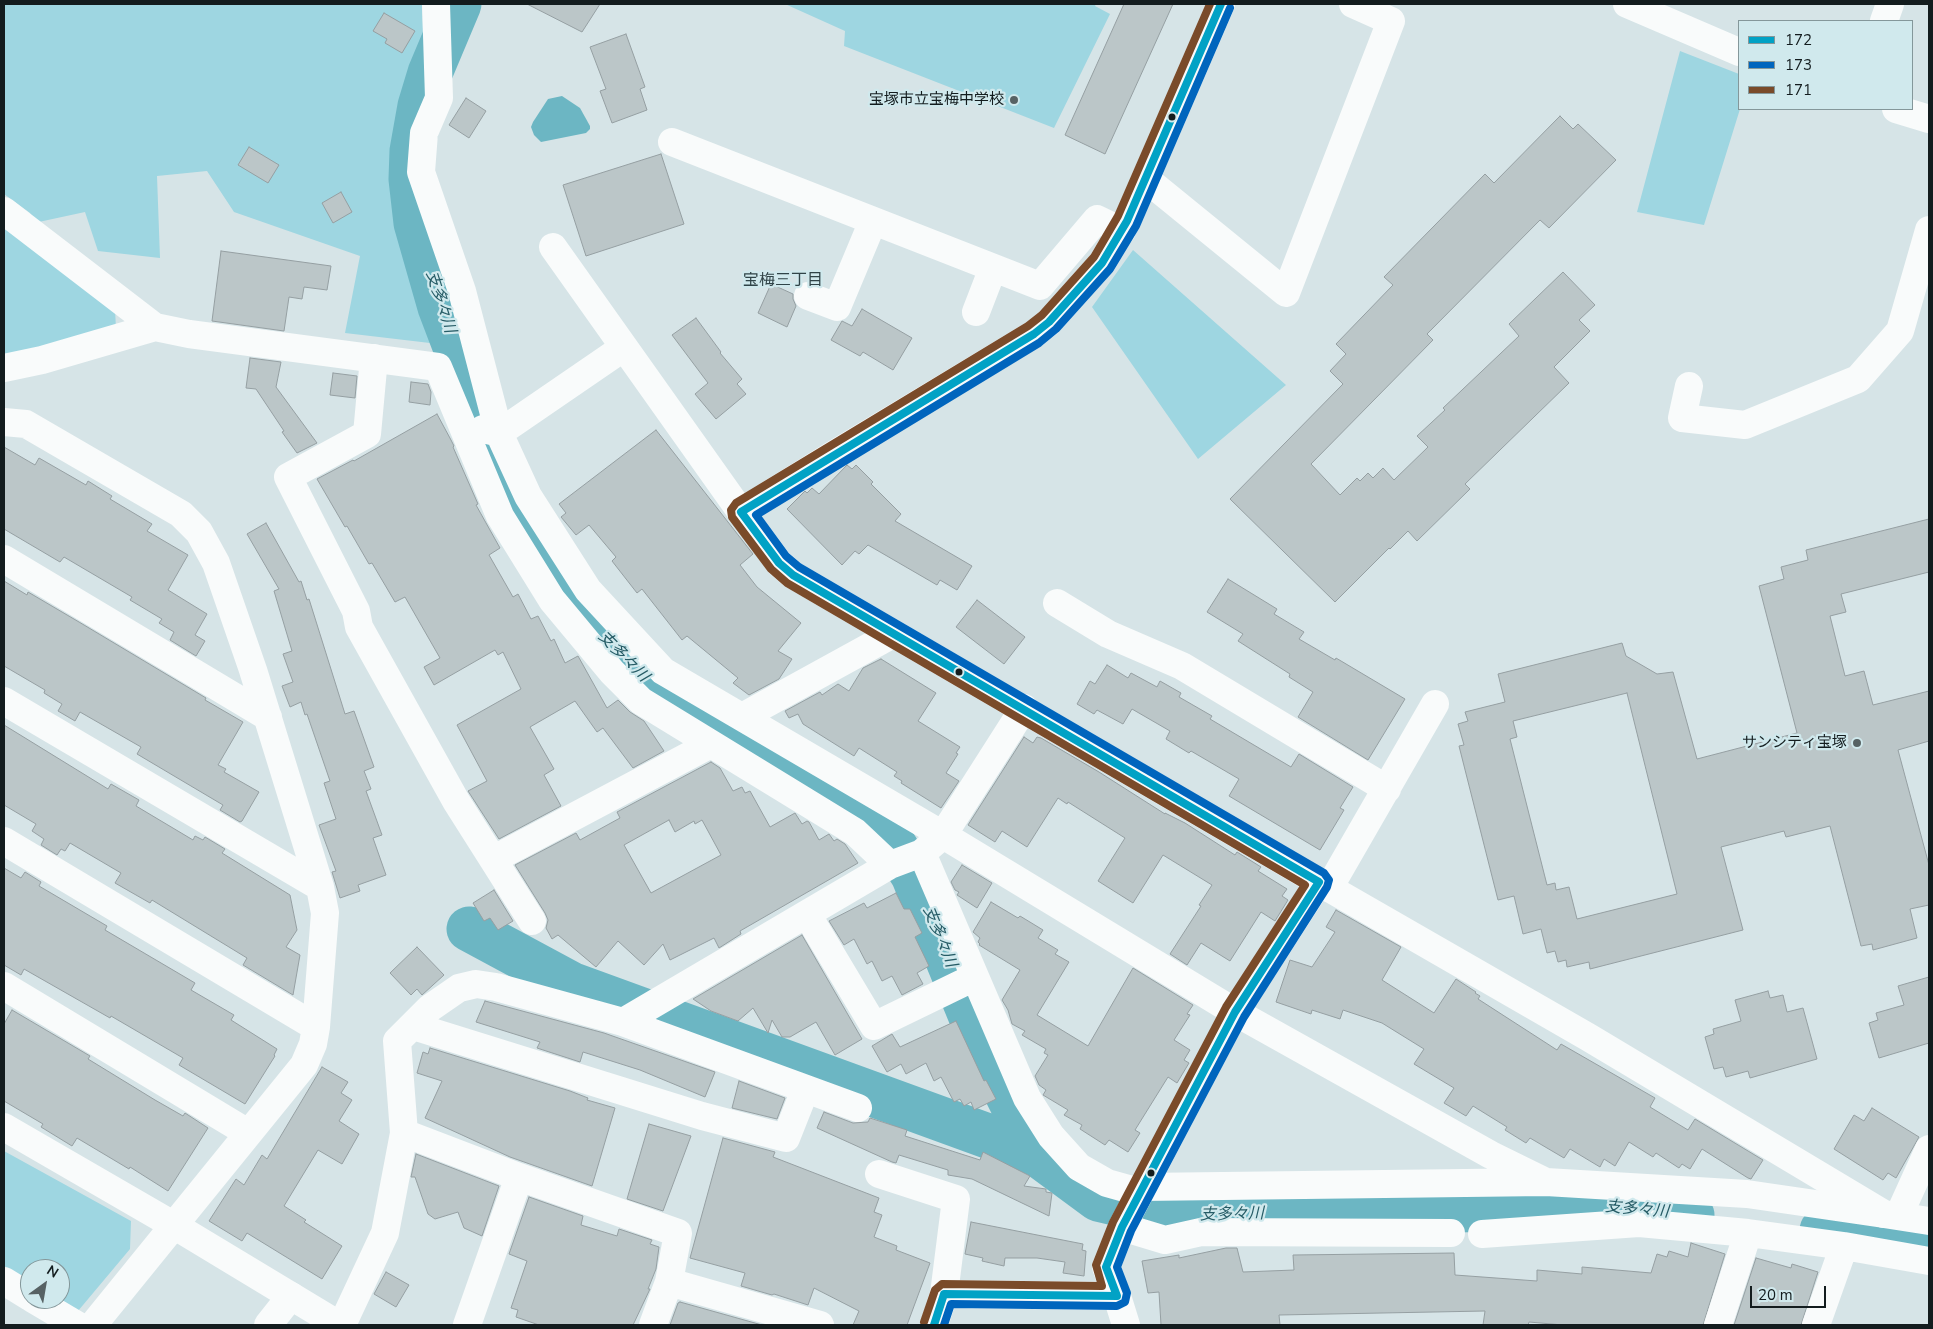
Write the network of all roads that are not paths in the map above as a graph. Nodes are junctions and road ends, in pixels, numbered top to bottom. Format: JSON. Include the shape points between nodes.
{"nodes":[{"id":1,"x":1221,"y":4,"type":"edge"},
{"id":2,"x":1353,"y":4,"type":"edge"},
{"id":3,"x":1627,"y":4,"type":"edge"},
{"id":4,"x":1890,"y":4,"type":"edge"},
{"id":5,"x":436,"y":17,"type":"edge"},
{"id":6,"x":1884,"y":20,"type":"edge"},
{"id":7,"x":1738,"y":52,"type":"edge"},
{"id":8,"x":1899,"y":110,"type":"edge"},
{"id":9,"x":1929,"y":119,"type":"edge"},
{"id":10,"x":672,"y":142,"type":"dead end"},
{"id":11,"x":1146,"y":179,"type":"junction"},
{"id":12,"x":4,"y":211,"type":"edge"},
{"id":13,"x":872,"y":221,"type":"junction"},
{"id":14,"x":1929,"y":230,"type":"edge"},
{"id":15,"x":1122,"y":231,"type":"junction"},
{"id":16,"x":553,"y":247,"type":"dead end"},
{"id":17,"x":993,"y":268,"type":"junction"},
{"id":18,"x":808,"y":296,"type":"dead end"},
{"id":19,"x":976,"y":312,"type":"dead end"},
{"id":20,"x":154,"y":327,"type":"junction"},
{"id":21,"x":623,"y":348,"type":"junction"},
{"id":22,"x":374,"y":358,"type":"junction"},
{"id":23,"x":4,"y":368,"type":"edge"},
{"id":24,"x":1689,"y":386,"type":"dead end"},
{"id":25,"x":4,"y":422,"type":"edge"},
{"id":26,"x":462,"y":423,"type":"junction"},
{"id":27,"x":499,"y":433,"type":"junction"},
{"id":28,"x":741,"y":512,"type":"junction"},
{"id":29,"x":4,"y":559,"type":"edge"},
{"id":30,"x":1057,"y":603,"type":"dead end"},
{"id":31,"x":893,"y":634,"type":"junction"},
{"id":32,"x":4,"y":701,"type":"edge"},
{"id":33,"x":1435,"y":704,"type":"dead end"},
{"id":34,"x":1024,"y":708,"type":"junction"},
{"id":35,"x":268,"y":717,"type":"junction"},
{"id":36,"x":742,"y":717,"type":"junction"},
{"id":37,"x":712,"y":744,"type":"junction"},
{"id":38,"x":1387,"y":789,"type":"junction"},
{"id":39,"x":943,"y":835,"type":"junction"},
{"id":40,"x":4,"y":842,"type":"edge"},
{"id":41,"x":922,"y":853,"type":"junction"},
{"id":42,"x":494,"y":859,"type":"junction"},
{"id":43,"x":890,"y":865,"type":"junction"},
{"id":44,"x":1324,"y":885,"type":"junction"},
{"id":45,"x":320,"y":887,"type":"junction"},
{"id":46,"x":808,"y":914,"type":"junction"},
{"id":47,"x":532,"y":921,"type":"dead end"},
{"id":48,"x":975,"y":977,"type":"junction"},
{"id":49,"x":4,"y":986,"type":"edge"},
{"id":50,"x":1235,"y":1012,"type":"junction"},
{"id":51,"x":623,"y":1022,"type":"junction"},
{"id":52,"x":413,"y":1026,"type":"junction"},
{"id":53,"x":316,"y":1027,"type":"junction"},
{"id":54,"x":805,"y":1090,"type":"junction"},
{"id":55,"x":858,"y":1108,"type":"dead end"},
{"id":56,"x":4,"y":1127,"type":"edge"},
{"id":57,"x":248,"y":1133,"type":"junction"},
{"id":58,"x":404,"y":1133,"type":"junction"},
{"id":59,"x":1929,"y":1149,"type":"edge"},
{"id":60,"x":879,"y":1174,"type":"dead end"},
{"id":61,"x":519,"y":1177,"type":"junction"},
{"id":62,"x":1546,"y":1182,"type":"junction"},
{"id":63,"x":1141,"y":1189,"type":"junction"},
{"id":64,"x":1892,"y":1214,"type":"junction"},
{"id":65,"x":1929,"y":1221,"type":"edge"},
{"id":66,"x":1124,"y":1223,"type":"junction"},
{"id":67,"x":175,"y":1226,"type":"junction"},
{"id":68,"x":1451,"y":1233,"type":"dead end"},
{"id":69,"x":1748,"y":1233,"type":"junction"},
{"id":70,"x":1482,"y":1234,"type":"dead end"},
{"id":71,"x":1844,"y":1246,"type":"junction"},
{"id":72,"x":1929,"y":1261,"type":"edge"},
{"id":73,"x":4,"y":1281,"type":"edge"},
{"id":74,"x":669,"y":1282,"type":"junction"},
{"id":75,"x":20,"y":1291,"type":"edge"},
{"id":76,"x":944,"y":1294,"type":"junction"},
{"id":77,"x":292,"y":1296,"type":"junction"},
{"id":78,"x":1117,"y":1296,"type":"junction"},
{"id":79,"x":50,"y":1309,"type":"edge"},
{"id":80,"x":788,"y":1320,"type":"edge"},
{"id":81,"x":77,"y":1325,"type":"edge"},
{"id":82,"x":93,"y":1325,"type":"edge"},
{"id":83,"x":268,"y":1325,"type":"edge"},
{"id":84,"x":341,"y":1325,"type":"edge"},
{"id":85,"x":467,"y":1325,"type":"edge"},
{"id":86,"x":652,"y":1325,"type":"edge"},
{"id":87,"x":820,"y":1325,"type":"edge"},
{"id":88,"x":934,"y":1325,"type":"edge"},
{"id":89,"x":1126,"y":1325,"type":"edge"},
{"id":90,"x":1718,"y":1325,"type":"edge"},
{"id":91,"x":1816,"y":1325,"type":"edge"}],
"edges":[{"from":1,"to":11,"type":"street"},
{"from":2,"to":11,"type":"street","via":[[1391,22],[1286,293]]},
{"from":3,"to":7,"type":"street"},
{"from":4,"to":6,"type":"street"},
{"from":5,"to":27,"type":"street","via":[[439,98],[424,133],[421,172],[462,291]]},
{"from":8,"to":9,"type":"street"},
{"from":10,"to":13,"type":"street"},
{"from":11,"to":15,"type":"street"},
{"from":12,"to":20,"type":"street"},
{"from":13,"to":17,"type":"street"},
{"from":13,"to":18,"type":"street","via":[[837,307]]},
{"from":14,"to":24,"type":"street","via":[[1900,331],[1858,379],[1745,425],[1682,418]]},
{"from":15,"to":17,"type":"street","via":[[1097,219],[1040,286]]},
{"from":15,"to":28,"type":"street","via":[[1102,263],[1042,328]]},
{"from":16,"to":21,"type":"street"},
{"from":17,"to":19,"type":"street"},
{"from":20,"to":22,"type":"street"},
{"from":20,"to":23,"type":"street"},
{"from":21,"to":27,"type":"street"},
{"from":21,"to":28,"type":"street"},
{"from":22,"to":26,"type":"street","via":[[438,367]]},
{"from":22,"to":42,"type":"street","via":[[367,434],[288,476],[356,611],[360,627],[456,800]]},
{"from":25,"to":35,"type":"street","via":[[26,424],[181,514],[199,532],[216,563]]},
{"from":26,"to":27,"type":"street"},
{"from":26,"to":37,"type":"street","via":[[500,516],[552,600],[612,672],[641,701]]},
{"from":27,"to":36,"type":"street","via":[[528,496],[588,590],[663,671]]},
{"from":28,"to":31,"type":"street","via":[[784,568]]},
{"from":29,"to":35,"type":"street"},
{"from":30,"to":38,"type":"street","via":[[1108,634],[1182,666]]},
{"from":31,"to":34,"type":"street"},
{"from":31,"to":36,"type":"street"},
{"from":32,"to":45,"type":"street"},
{"from":33,"to":38,"type":"street"},
{"from":34,"to":39,"type":"street"},
{"from":34,"to":44,"type":"street"},
{"from":35,"to":45,"type":"street"},
{"from":36,"to":39,"type":"street"},
{"from":37,"to":42,"type":"street"},
{"from":37,"to":43,"type":"street","via":[[855,832]]},
{"from":38,"to":44,"type":"street"},
{"from":39,"to":41,"type":"street"},
{"from":39,"to":50,"type":"street"},
{"from":40,"to":53,"type":"street"},
{"from":41,"to":43,"type":"street"},
{"from":41,"to":48,"type":"street"},
{"from":42,"to":47,"type":"street"},
{"from":43,"to":46,"type":"street"},
{"from":44,"to":50,"type":"street"},
{"from":44,"to":64,"type":"street"},
{"from":45,"to":53,"type":"street","via":[[326,913]]},
{"from":46,"to":48,"type":"street","via":[[874,1026]]},
{"from":46,"to":51,"type":"street"},
{"from":48,"to":63,"type":"street","via":[[1027,1098],[1051,1136],[1079,1167],[1107,1183]]},
{"from":49,"to":57,"type":"street"},
{"from":50,"to":62,"type":"street","via":[[1491,1155]]},
{"from":50,"to":63,"type":"street"},
{"from":51,"to":52,"type":"street","via":[[476,984],[459,988],[430,1008]]},
{"from":51,"to":54,"type":"street"},
{"from":52,"to":54,"type":"street","via":[[702,1116],[786,1138]]},
{"from":52,"to":58,"type":"street","via":[[397,1040]]},
{"from":53,"to":57,"type":"street","via":[[304,1065]]},
{"from":54,"to":55,"type":"street"},
{"from":56,"to":67,"type":"street"},
{"from":57,"to":67,"type":"street"},
{"from":58,"to":61,"type":"street"},
{"from":58,"to":84,"type":"street","via":[[385,1233]]},
{"from":59,"to":64,"type":"street"},
{"from":60,"to":76,"type":"street","via":[[956,1200]]},
{"from":61,"to":74,"type":"street","via":[[678,1233]]},
{"from":61,"to":85,"type":"street"},
{"from":62,"to":63,"type":"street"},
{"from":62,"to":64,"type":"street","via":[[1747,1194]]},
{"from":63,"to":66,"type":"street"},
{"from":64,"to":65,"type":"street"},
{"from":66,"to":68,"type":"street","via":[[1165,1240],[1201,1232]]},
{"from":66,"to":78,"type":"street","via":[[1106,1267]]},
{"from":67,"to":77,"type":"street"},
{"from":67,"to":82,"type":"street"},
{"from":69,"to":70,"type":"street","via":[[1639,1223]]},
{"from":69,"to":71,"type":"street"},
{"from":69,"to":90,"type":"street"},
{"from":71,"to":72,"type":"street"},
{"from":71,"to":91,"type":"street"},
{"from":73,"to":75,"type":"street"},
{"from":74,"to":80,"type":"street"},
{"from":74,"to":86,"type":"street"},
{"from":76,"to":78,"type":"street"},
{"from":76,"to":88,"type":"street"},
{"from":77,"to":83,"type":"street"},
{"from":77,"to":84,"type":"street"},
{"from":78,"to":89,"type":"street"},
{"from":79,"to":81,"type":"street"},
{"from":80,"to":87,"type":"street"}]}
